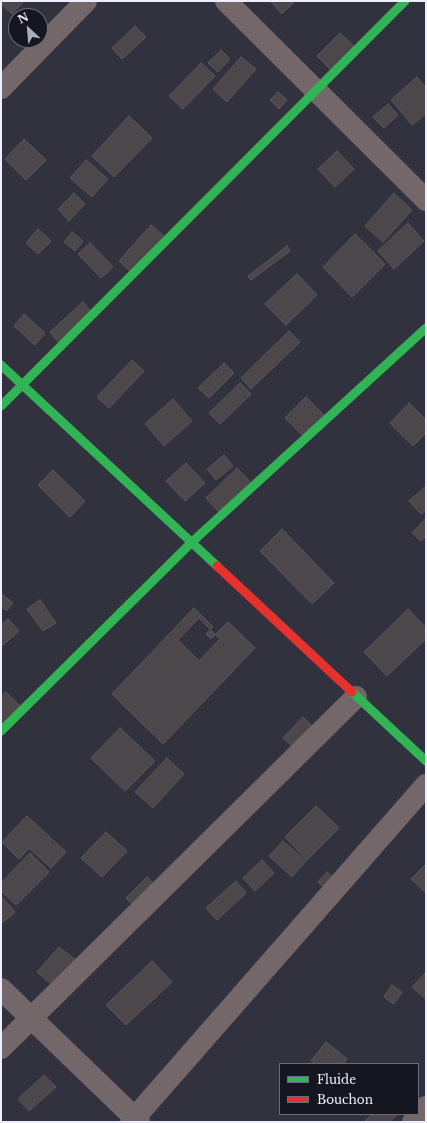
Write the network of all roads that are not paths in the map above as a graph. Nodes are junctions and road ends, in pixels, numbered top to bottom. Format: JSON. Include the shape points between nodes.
{"nodes":[{"id":1,"x":86,"y":1,"type":"edge"},
{"id":2,"x":226,"y":1,"type":"edge"},
{"id":3,"x":405,"y":1,"type":"edge"},
{"id":4,"x":1,"y":88,"type":"edge"},
{"id":5,"x":315,"y":90,"type":"junction"},
{"id":6,"x":426,"y":200,"type":"edge"},
{"id":7,"x":426,"y":328,"type":"edge"},
{"id":8,"x":1,"y":365,"type":"edge"},
{"id":9,"x":22,"y":385,"type":"junction"},
{"id":10,"x":1,"y":406,"type":"edge"},
{"id":11,"x":192,"y":542,"type":"junction"},
{"id":12,"x":356,"y":697,"type":"junction"},
{"id":13,"x":1,"y":731,"type":"edge"},
{"id":14,"x":426,"y":761,"type":"edge"},
{"id":15,"x":426,"y":785,"type":"edge"},
{"id":16,"x":1,"y":990,"type":"edge"},
{"id":17,"x":30,"y":1018,"type":"junction"},
{"id":18,"x":1,"y":1048,"type":"edge"},
{"id":19,"x":426,"y":1107,"type":"edge"},
{"id":20,"x":135,"y":1121,"type":"edge"},
{"id":21,"x":413,"y":1122,"type":"edge"}],
"edges":[{"from":1,"to":4,"type":"street"},
{"from":2,"to":5,"type":"street"},
{"from":3,"to":5,"type":"street"},
{"from":5,"to":6,"type":"street"},
{"from":5,"to":9,"type":"street"},
{"from":7,"to":11,"type":"street"},
{"from":8,"to":9,"type":"street"},
{"from":9,"to":10,"type":"street"},
{"from":9,"to":11,"type":"street"},
{"from":11,"to":12,"type":"street"},
{"from":11,"to":13,"type":"street"},
{"from":12,"to":14,"type":"street"},
{"from":12,"to":17,"type":"street"},
{"from":15,"to":20,"type":"street"},
{"from":16,"to":17,"type":"street"},
{"from":17,"to":18,"type":"street"},
{"from":17,"to":20,"type":"street"},
{"from":19,"to":21,"type":"street"}]}
